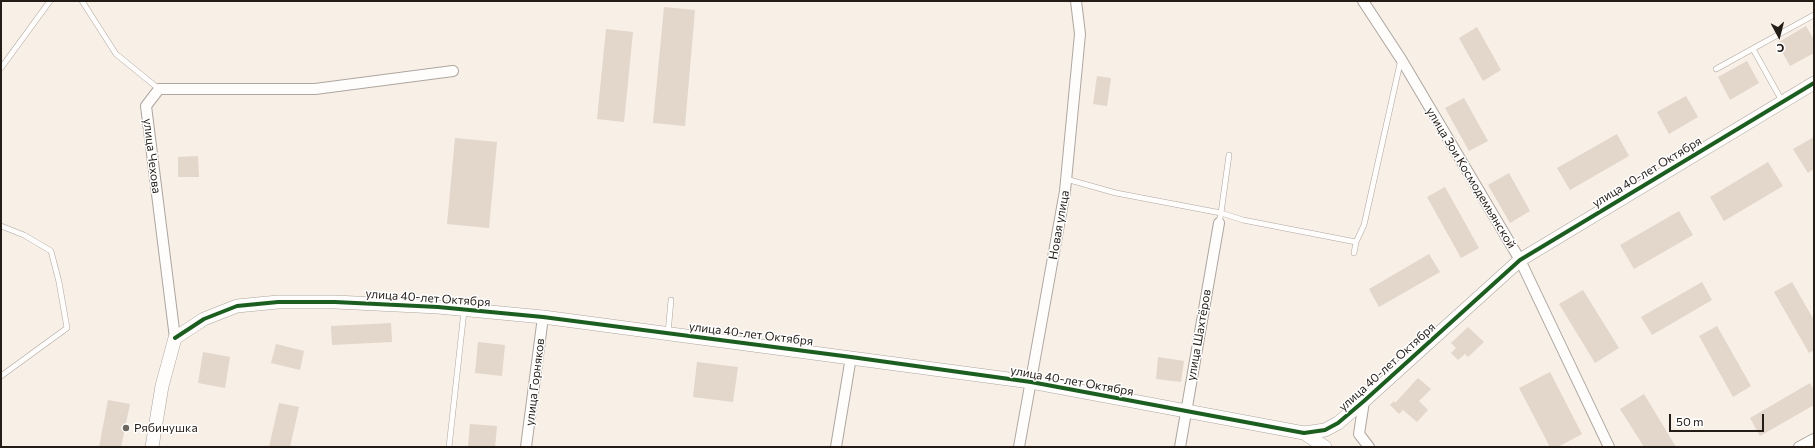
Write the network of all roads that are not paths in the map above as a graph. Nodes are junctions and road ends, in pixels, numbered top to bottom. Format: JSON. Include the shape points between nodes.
{"nodes":[{"id":1,"x":50,"y":1,"type":"edge"},
{"id":2,"x":82,"y":1,"type":"edge"},
{"id":3,"x":1076,"y":1,"type":"edge"},
{"id":4,"x":1363,"y":1,"type":"edge"},
{"id":5,"x":1814,"y":15,"type":"edge"},
{"id":6,"x":1753,"y":49,"type":"junction"},
{"id":7,"x":1401,"y":59,"type":"junction"},
{"id":8,"x":1,"y":68,"type":"edge"},
{"id":9,"x":1716,"y":69,"type":"dead end"},
{"id":10,"x":453,"y":71,"type":"dead end"},
{"id":11,"x":1814,"y":83,"type":"edge"},
{"id":12,"x":159,"y":89,"type":"junction"},
{"id":13,"x":1783,"y":102,"type":"junction"},
{"id":14,"x":1229,"y":155,"type":"dead end"},
{"id":15,"x":1066,"y":179,"type":"junction"},
{"id":16,"x":1220,"y":218,"type":"junction"},
{"id":17,"x":1,"y":226,"type":"edge"},
{"id":18,"x":1356,"y":242,"type":"junction"},
{"id":19,"x":1354,"y":253,"type":"dead end"},
{"id":20,"x":1520,"y":260,"type":"junction"},
{"id":21,"x":671,"y":300,"type":"dead end"},
{"id":22,"x":464,"y":310,"type":"junction"},
{"id":23,"x":543,"y":317,"type":"junction"},
{"id":24,"x":668,"y":334,"type":"junction"},
{"id":25,"x":175,"y":338,"type":"junction"},
{"id":26,"x":851,"y":357,"type":"junction"},
{"id":27,"x":1,"y":376,"type":"edge"},
{"id":28,"x":1031,"y":382,"type":"junction"},
{"id":29,"x":1364,"y":401,"type":"junction"},
{"id":30,"x":1186,"y":412,"type":"junction"},
{"id":31,"x":1304,"y":434,"type":"junction"},
{"id":32,"x":1814,"y":439,"type":"edge"},
{"id":33,"x":152,"y":447,"type":"edge"},
{"id":34,"x":449,"y":447,"type":"edge"},
{"id":35,"x":526,"y":447,"type":"edge"},
{"id":36,"x":836,"y":447,"type":"edge"},
{"id":37,"x":1019,"y":447,"type":"edge"},
{"id":38,"x":1180,"y":447,"type":"edge"},
{"id":39,"x":1325,"y":447,"type":"edge"},
{"id":40,"x":1369,"y":447,"type":"edge"},
{"id":41,"x":1609,"y":447,"type":"edge"},
{"id":42,"x":1799,"y":447,"type":"edge"}],
"edges":[{"from":1,"to":8,"type":"lane"},
{"from":2,"to":12,"type":"lane","via":[[116,54]]},
{"from":3,"to":15,"type":"street","name":"Новая улица","via":[[1080,34]]},
{"from":4,"to":7,"type":"street","name":"улица Зои Космодемьянской"},
{"from":5,"to":6,"type":"lane"},
{"from":6,"to":9,"type":"lane"},
{"from":6,"to":13,"type":"lane"},
{"from":7,"to":18,"type":"lane","via":[[1364,225]]},
{"from":7,"to":20,"type":"street","name":"улица Зои Космодемьянской"},
{"from":10,"to":12,"type":"street","via":[[315,89]]},
{"from":11,"to":13,"type":"street","name":"улица 40-лет Октября"},
{"from":12,"to":25,"type":"street","name":"улица Чехова","via":[[146,106]]},
{"from":13,"to":20,"type":"street","name":"улица 40-лет Октября"},
{"from":14,"to":16,"type":"lane"},
{"from":15,"to":16,"type":"lane"},
{"from":15,"to":28,"type":"street","name":"Новая улица"},
{"from":16,"to":18,"type":"lane","via":[[1243,220]]},
{"from":16,"to":30,"type":"street","name":"улица Шахтёров"},
{"from":17,"to":27,"type":"lane","via":[[52,250],[67,328]]},
{"from":18,"to":19,"type":"lane"},
{"from":20,"to":29,"type":"street","name":"улица 40-лет Октября"},
{"from":20,"to":41,"type":"street","name":"улица Зои Космодемьянской"},
{"from":21,"to":24,"type":"lane"},
{"from":22,"to":23,"type":"street","name":"улица 40-лет Октября"},
{"from":22,"to":25,"type":"street","name":"улица 40-лет Октября","via":[[336,302],[278,302],[237,306],[204,318]]},
{"from":22,"to":34,"type":"lane"},
{"from":23,"to":24,"type":"street","name":"улица 40-лет Октября"},
{"from":23,"to":35,"type":"street","name":"улица Горняков"},
{"from":24,"to":26,"type":"street","name":"улица 40-лет Октября"},
{"from":25,"to":33,"type":"street","name":"улица Чехова","via":[[162,386]]},
{"from":26,"to":28,"type":"street","name":"улица 40-лет Октября"},
{"from":26,"to":36,"type":"street"},
{"from":28,"to":30,"type":"street","name":"улица 40-лет Октября"},
{"from":28,"to":37,"type":"street","name":"Новая улица"},
{"from":29,"to":31,"type":"street","name":"улица 40-лет Октября","via":[[1338,423],[1325,430]]},
{"from":29,"to":40,"type":"street","via":[[1359,434]]},
{"from":30,"to":31,"type":"street","name":"улица 40-лет Октября"},
{"from":30,"to":38,"type":"street","name":"улица Шахтёров"},
{"from":31,"to":39,"type":"street","name":"улица 40-лет Октября"},
{"from":32,"to":42,"type":"street"}]}
